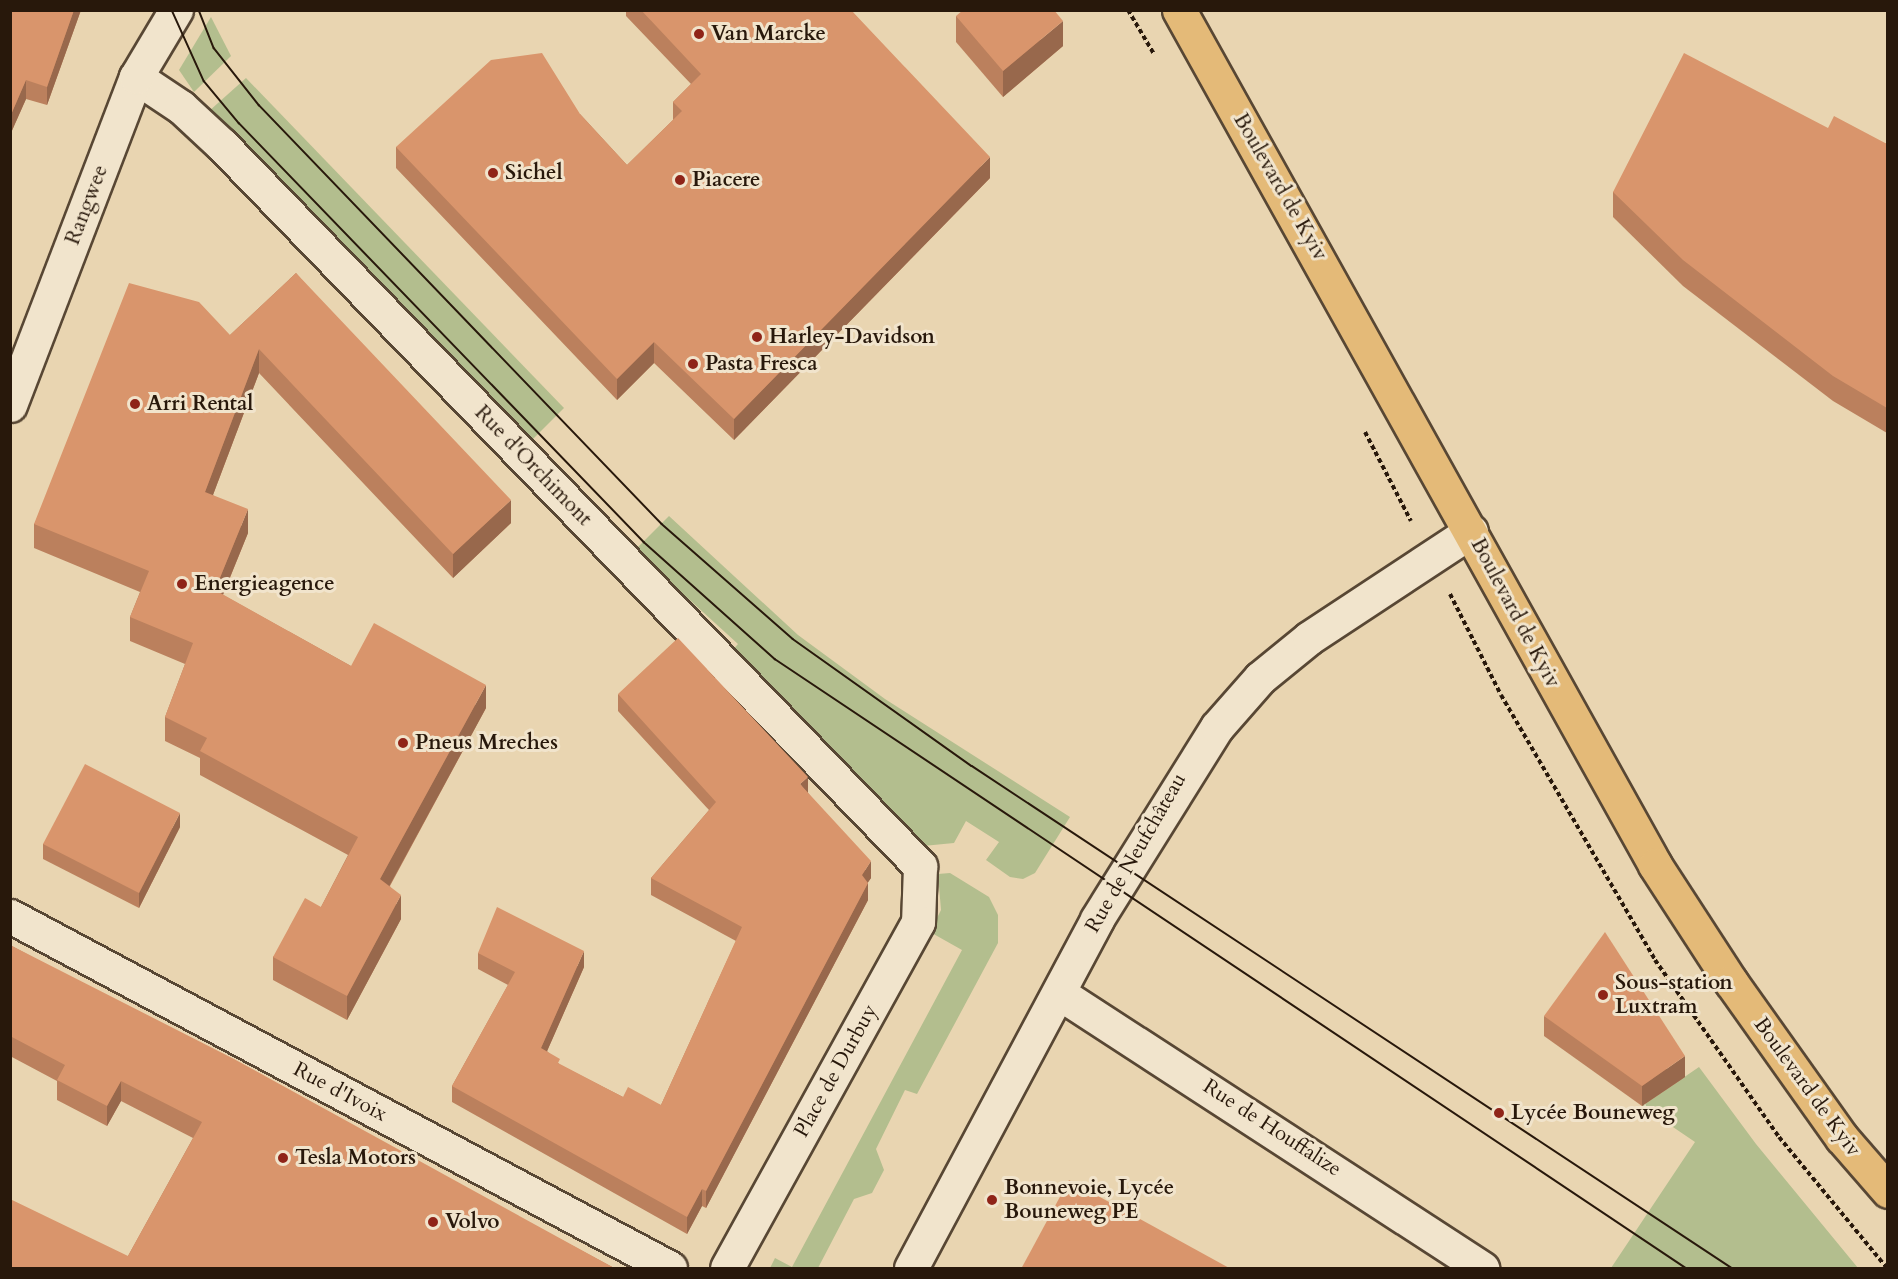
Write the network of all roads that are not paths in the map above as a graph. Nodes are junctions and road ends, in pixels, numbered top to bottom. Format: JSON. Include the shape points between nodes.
{"nodes":[{"id":1,"x":176,"y":10,"type":"edge"},
{"id":2,"x":1179,"y":10,"type":"edge"},
{"id":3,"x":136,"y":77,"type":"junction"},
{"id":4,"x":10,"y":405,"type":"edge"},
{"id":5,"x":1471,"y":531,"type":"junction"},
{"id":6,"x":920,"y":866,"type":"joint"},
{"id":7,"x":10,"y":916,"type":"edge"},
{"id":8,"x":1059,"y":993,"type":"junction"},
{"id":9,"x":1887,"y":1191,"type":"edge"},
{"id":10,"x":670,"y":1269,"type":"edge"},
{"id":11,"x":727,"y":1269,"type":"edge"},
{"id":12,"x":911,"y":1269,"type":"edge"},
{"id":13,"x":1482,"y":1269,"type":"edge"}],
"edges":[{"from":1,"to":3,"type":"street","name":"Rangwee"},
{"from":2,"to":5,"type":"main road","name":"Boulevard de Kyiv"},
{"from":3,"to":4,"type":"street","name":"Rangwee"},
{"from":3,"to":6,"type":"street","name":"Rue d'Orchimont","via":[[181,107],[222,145]]},
{"from":5,"to":8,"type":"street","name":"Rue de Neufchâteau","via":[[1350,607],[1260,678],[1238,702],[1173,789]]},
{"from":5,"to":9,"type":"main road","name":"Boulevard de Kyiv","via":[[1655,865],[1731,982],[1842,1138]]},
{"from":6,"to":11,"type":"street","name":"Place de Durbuy","via":[[918,922]]},
{"from":7,"to":10,"type":"street","name":"Rue d'Ivoix"},
{"from":8,"to":12,"type":"street","name":"Rue de Neufchâteau"},
{"from":8,"to":13,"type":"street","name":"Rue de Houffalize"}]}
